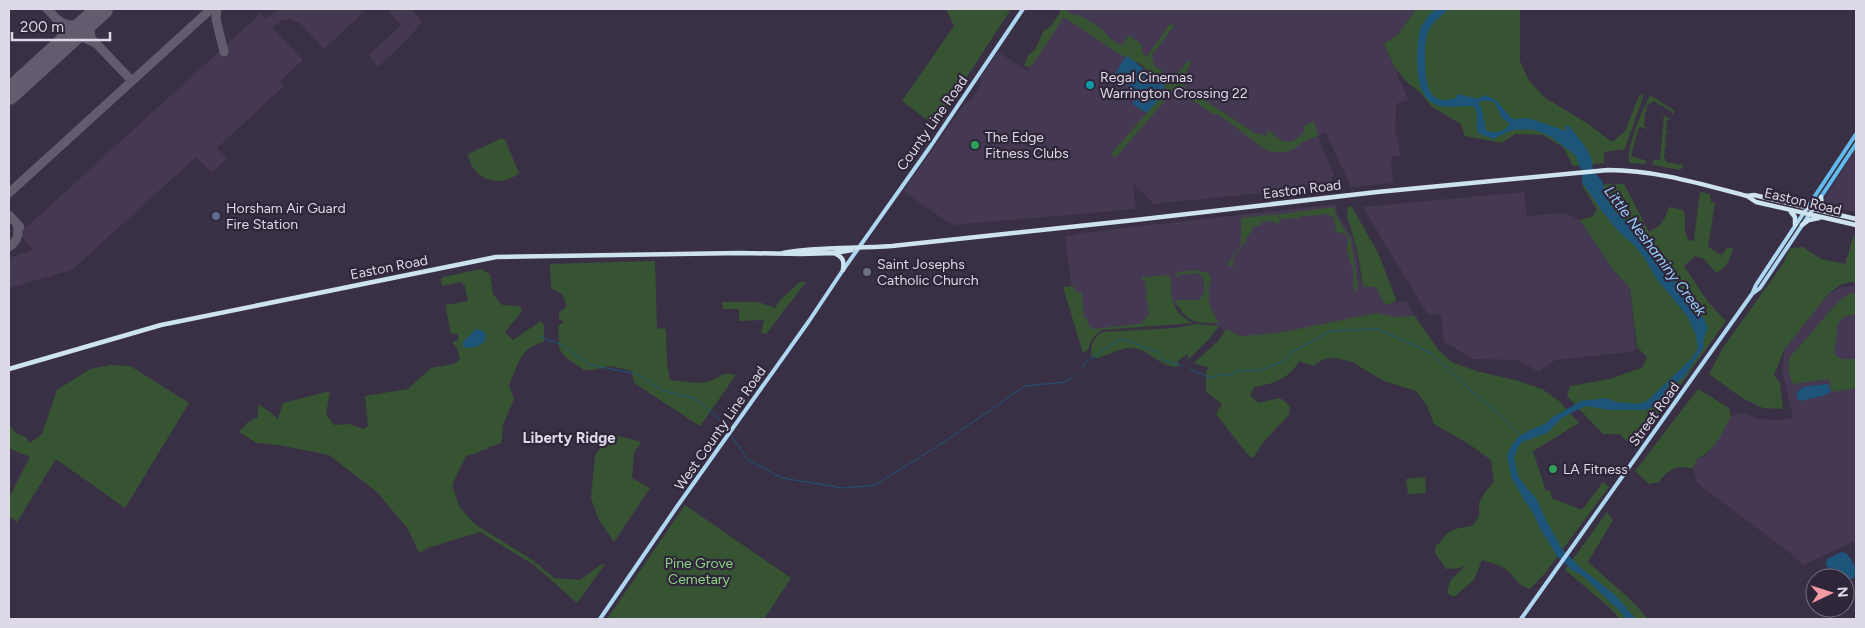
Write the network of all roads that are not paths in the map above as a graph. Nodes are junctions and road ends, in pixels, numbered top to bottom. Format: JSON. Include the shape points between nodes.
{"nodes":[{"id":1,"x":1023,"y":9,"type":"edge"},
{"id":2,"x":1856,"y":134,"type":"edge"},
{"id":3,"x":1856,"y":144,"type":"edge"},
{"id":4,"x":1747,"y":196,"type":"junction"},
{"id":5,"x":1821,"y":197,"type":"junction"},
{"id":6,"x":1807,"y":208,"type":"junction"},
{"id":7,"x":1813,"y":209,"type":"junction"},
{"id":8,"x":1788,"y":210,"type":"junction"},
{"id":9,"x":1803,"y":213,"type":"junction"},
{"id":10,"x":1832,"y":213,"type":"junction"},
{"id":11,"x":1810,"y":215,"type":"junction"},
{"id":12,"x":1821,"y":217,"type":"junction"},
{"id":13,"x":1856,"y":218,"type":"edge"},
{"id":14,"x":1856,"y":224,"type":"edge"},
{"id":15,"x":1795,"y":225,"type":"junction"},
{"id":16,"x":1802,"y":225,"type":"junction"},
{"id":17,"x":858,"y":249,"type":"junction"},
{"id":18,"x":835,"y":253,"type":"junction"},
{"id":19,"x":782,"y":254,"type":"junction"},
{"id":20,"x":843,"y":270,"type":"junction"},
{"id":21,"x":1752,"y":294,"type":"junction"},
{"id":22,"x":9,"y":369,"type":"edge"},
{"id":23,"x":600,"y":619,"type":"edge"},
{"id":24,"x":1521,"y":619,"type":"edge"}],
"edges":[{"from":1,"to":17,"type":"main road","name":"County Line Road"},
{"from":2,"to":6,"type":"main road","name":"Street Road"},
{"from":3,"to":5,"type":"main road","name":"Street Road"},
{"from":4,"to":6,"type":"highway","name":"Easton Road"},
{"from":4,"to":8,"type":"highway","name":"Easton Road","via":[[1756,202]]},
{"from":4,"to":17,"type":"highway","name":"Easton Road","via":[[1663,175],[1626,171],[1572,172]]},
{"from":5,"to":7,"type":"main road","name":"Street Road"},
{"from":5,"to":10,"type":"highway","via":[[1822,206]]},
{"from":6,"to":7,"type":"highway","name":"Easton Road"},
{"from":6,"to":9,"type":"main road","name":"Street Road"},
{"from":7,"to":10,"type":"highway","name":"Easton Road"},
{"from":7,"to":11,"type":"main road","name":"Street Road"},
{"from":8,"to":9,"type":"highway","name":"Easton Road"},
{"from":8,"to":15,"type":"highway","via":[[1794,214]]},
{"from":9,"to":11,"type":"highway","name":"Easton Road"},
{"from":9,"to":15,"type":"main road","name":"Street Road"},
{"from":10,"to":13,"type":"highway","name":"Easton Road"},
{"from":11,"to":12,"type":"highway","name":"Easton Road"},
{"from":11,"to":16,"type":"main road","name":"Street Road"},
{"from":12,"to":14,"type":"highway","name":"Easton Road"},
{"from":12,"to":16,"type":"highway"},
{"from":15,"to":21,"type":"main road","name":"Street Road"},
{"from":16,"to":21,"type":"main road","name":"Street Road","via":[[1760,288]]},
{"from":17,"to":18,"type":"highway","name":"Easton Road"},
{"from":17,"to":19,"type":"highway","name":"Easton Road","via":[[802,249]]},
{"from":17,"to":20,"type":"main road","name":"West County Line Road"},
{"from":18,"to":19,"type":"highway","name":"Easton Road"},
{"from":18,"to":20,"type":"highway","via":[[843,259]]},
{"from":19,"to":22,"type":"highway","name":"Easton Road","via":[[496,257],[161,325]]},
{"from":20,"to":23,"type":"main road","name":"West County Line Road"},
{"from":21,"to":24,"type":"main road","name":"Street Road"}]}
